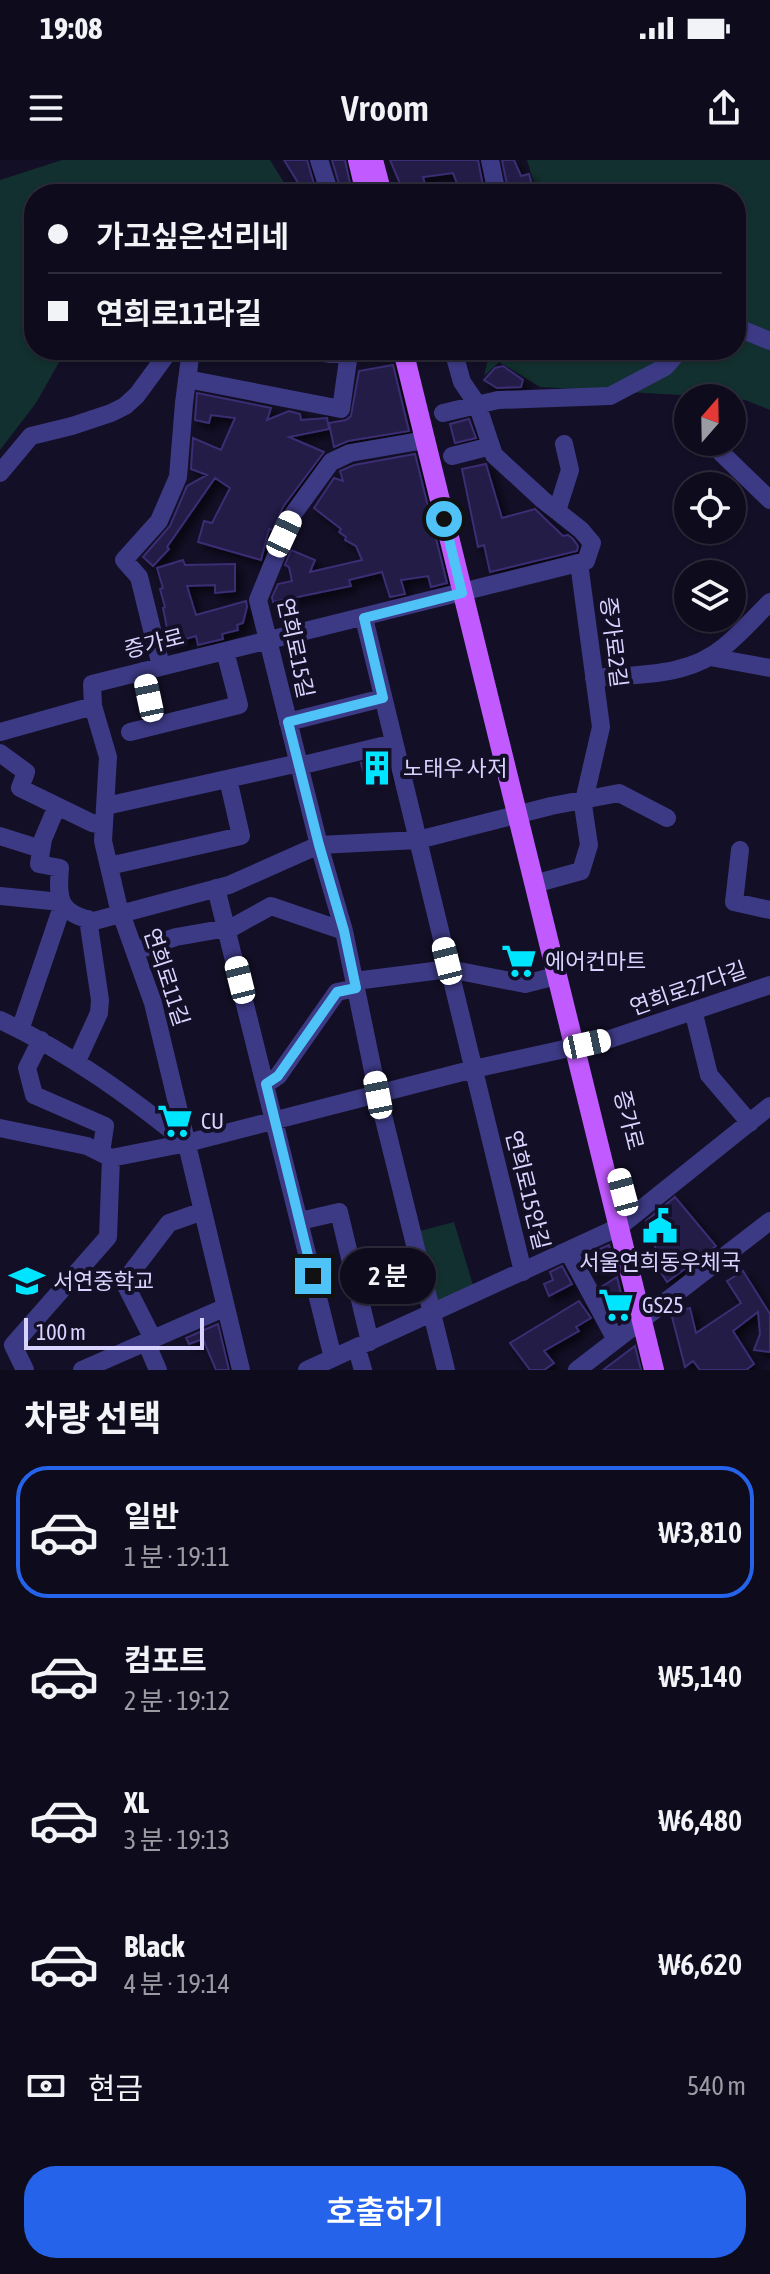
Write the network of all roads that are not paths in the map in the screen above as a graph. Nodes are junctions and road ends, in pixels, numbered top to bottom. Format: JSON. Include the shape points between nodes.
{"nodes":[{"id":1,"x":319,"y":160,"type":"edge"},
{"id":2,"x":358,"y":160,"type":"edge"},
{"id":3,"x":373,"y":160,"type":"edge"},
{"id":4,"x":490,"y":160,"type":"edge"},
{"id":5,"x":327,"y":184,"type":"edge"},
{"id":6,"x":373,"y":184,"type":"edge"},
{"id":7,"x":377,"y":184,"type":"edge"},
{"id":8,"x":495,"y":184,"type":"edge"},
{"id":9,"x":746,"y":331,"type":"edge"},
{"id":10,"x":770,"y":341,"type":"edge"},
{"id":11,"x":163,"y":360,"type":"edge"},
{"id":12,"x":190,"y":360,"type":"edge"},
{"id":13,"x":353,"y":360,"type":"edge"},
{"id":14,"x":405,"y":360,"type":"edge"},
{"id":15,"x":420,"y":360,"type":"edge"},
{"id":16,"x":456,"y":360,"type":"edge"},
{"id":17,"x":671,"y":360,"type":"edge"},
{"id":18,"x":187,"y":379,"type":"junction"},
{"id":19,"x":477,"y":404,"type":"junction"},
{"id":20,"x":443,"y":413,"type":"dead end"},
{"id":21,"x":425,"y":440,"type":"junction"},
{"id":22,"x":564,"y":444,"type":"dead end"},
{"id":23,"x":491,"y":446,"type":"junction"},
{"id":24,"x":452,"y":456,"type":"dead end"},
{"id":25,"x":724,"y":456,"type":"edge"},
{"id":26,"x":0,"y":473,"type":"edge"},
{"id":27,"x":770,"y":500,"type":"edge"},
{"id":28,"x":557,"y":511,"type":"junction"},
{"id":29,"x":579,"y":563,"type":"junction"},
{"id":30,"x":467,"y":592,"type":"junction"},
{"id":31,"x":770,"y":602,"type":"edge"},
{"id":32,"x":364,"y":618,"type":"junction"},
{"id":33,"x":267,"y":641,"type":"junction"},
{"id":34,"x":225,"y":651,"type":"junction"},
{"id":35,"x":710,"y":657,"type":"junction"},
{"id":36,"x":152,"y":668,"type":"junction"},
{"id":37,"x":770,"y":668,"type":"edge"},
{"id":38,"x":594,"y":678,"type":"junction"},
{"id":39,"x":92,"y":684,"type":"joint"},
{"id":40,"x":383,"y":698,"type":"junction"},
{"id":41,"x":93,"y":706,"type":"junction"},
{"id":42,"x":288,"y":722,"type":"junction"},
{"id":43,"x":155,"y":726,"type":"junction"},
{"id":44,"x":0,"y":732,"type":"edge"},
{"id":45,"x":130,"y":732,"type":"dead end"},
{"id":46,"x":394,"y":743,"type":"junction"},
{"id":47,"x":0,"y":753,"type":"edge"},
{"id":48,"x":299,"y":766,"type":"junction"},
{"id":49,"x":228,"y":779,"type":"junction"},
{"id":50,"x":584,"y":799,"type":"junction"},
{"id":51,"x":57,"y":806,"type":"junction"},
{"id":52,"x":523,"y":814,"type":"junction"},
{"id":53,"x":105,"y":816,"type":"junction"},
{"id":54,"x":667,"y":818,"type":"dead end"},
{"id":55,"x":0,"y":836,"type":"edge"},
{"id":56,"x":418,"y":840,"type":"junction"},
{"id":57,"x":319,"y":845,"type":"junction"},
{"id":58,"x":41,"y":849,"type":"junction"},
{"id":59,"x":740,"y":850,"type":"dead end"},
{"id":60,"x":109,"y":866,"type":"junction"},
{"id":61,"x":545,"y":881,"type":"junction"},
{"id":62,"x":216,"y":888,"type":"junction"},
{"id":63,"x":0,"y":896,"type":"edge"},
{"id":64,"x":62,"y":903,"type":"junction"},
{"id":65,"x":770,"y":910,"type":"edge"},
{"id":66,"x":121,"y":912,"type":"junction"},
{"id":67,"x":88,"y":919,"type":"junction"},
{"id":68,"x":227,"y":928,"type":"junction"},
{"id":69,"x":344,"y":931,"type":"junction"},
{"id":70,"x":135,"y":951,"type":"junction"},
{"id":71,"x":449,"y":969,"type":"junction"},
{"id":72,"x":556,"y":976,"type":"junction"},
{"id":73,"x":355,"y":984,"type":"junction"},
{"id":74,"x":770,"y":985,"type":"edge"},
{"id":75,"x":691,"y":1012,"type":"junction"},
{"id":76,"x":0,"y":1020,"type":"edge"},
{"id":77,"x":20,"y":1030,"type":"junction"},
{"id":78,"x":41,"y":1040,"type":"junction"},
{"id":79,"x":580,"y":1046,"type":"junction"},
{"id":80,"x":77,"y":1061,"type":"junction"},
{"id":81,"x":474,"y":1069,"type":"junction"},
{"id":82,"x":266,"y":1084,"type":"junction"},
{"id":83,"x":378,"y":1095,"type":"junction"},
{"id":84,"x":770,"y":1106,"type":"edge"},
{"id":85,"x":276,"y":1120,"type":"junction"},
{"id":86,"x":750,"y":1123,"type":"junction"},
{"id":87,"x":0,"y":1128,"type":"edge"},
{"id":88,"x":187,"y":1143,"type":"junction"},
{"id":89,"x":106,"y":1156,"type":"junction"},
{"id":90,"x":203,"y":1211,"type":"junction"},
{"id":91,"x":300,"y":1221,"type":"junction"},
{"id":92,"x":770,"y":1221,"type":"edge"},
{"id":93,"x":625,"y":1223,"type":"junction"},
{"id":94,"x":568,"y":1251,"type":"junction"},
{"id":95,"x":523,"y":1272,"type":"junction"},
{"id":96,"x":226,"y":1307,"type":"junction"},
{"id":97,"x":433,"y":1314,"type":"junction"},
{"id":98,"x":646,"y":1315,"type":"junction"},
{"id":99,"x":616,"y":1340,"type":"junction"},
{"id":100,"x":150,"y":1341,"type":"junction"},
{"id":101,"x":7,"y":1344,"type":"edge"},
{"id":102,"x":364,"y":1345,"type":"junction"},
{"id":103,"x":333,"y":1358,"type":"junction"},
{"id":104,"x":25,"y":1370,"type":"edge"},
{"id":105,"x":82,"y":1370,"type":"edge"},
{"id":106,"x":158,"y":1370,"type":"edge"},
{"id":107,"x":241,"y":1370,"type":"edge"},
{"id":108,"x":307,"y":1370,"type":"edge"},
{"id":109,"x":363,"y":1370,"type":"edge"},
{"id":110,"x":446,"y":1370,"type":"edge"},
{"id":111,"x":577,"y":1370,"type":"edge"},
{"id":112,"x":654,"y":1370,"type":"edge"},
{"id":113,"x":667,"y":1370,"type":"edge"}],
"edges":[{"from":1,"to":5,"type":"street"},
{"from":2,"to":6,"type":"main road"},
{"from":3,"to":7,"type":"main road"},
{"from":4,"to":8,"type":"street"},
{"from":9,"to":10,"type":"street"},
{"from":11,"to":26,"type":"street","via":[[125,406],[31,436]]},
{"from":12,"to":18,"type":"street"},
{"from":13,"to":18,"type":"street","via":[[341,409]]},
{"from":14,"to":21,"type":"main road","name":"증가로"},
{"from":15,"to":30,"type":"main road","name":"증가로"},
{"from":16,"to":19,"type":"street","name":"증가로2길"},
{"from":17,"to":19,"type":"street","via":[[610,396]]},
{"from":18,"to":36,"type":"street","via":[[178,477],[159,521],[124,560],[139,577]]},
{"from":19,"to":20,"type":"street"},
{"from":19,"to":23,"type":"street","name":"증가로2길"},
{"from":21,"to":30,"type":"main road","name":"증가로"},
{"from":21,"to":33,"type":"street","name":"연희로15길","via":[[350,453],[331,462],[293,514],[274,554],[258,600]]},
{"from":22,"to":28,"type":"street","via":[[570,470]]},
{"from":23,"to":24,"type":"street"},
{"from":23,"to":28,"type":"street","name":"증가로2길","via":[[494,455]]},
{"from":25,"to":27,"type":"street"},
{"from":28,"to":29,"type":"street","name":"증가로2길","via":[[592,543],[586,561]]},
{"from":29,"to":30,"type":"street","name":"증가로"},
{"from":29,"to":38,"type":"street","name":"증가로2길"},
{"from":30,"to":32,"type":"street","name":"증가로"},
{"from":30,"to":52,"type":"main road","name":"증가로"},
{"from":31,"to":35,"type":"street"},
{"from":32,"to":33,"type":"street","name":"증가로"},
{"from":32,"to":40,"type":"street","name":"연희로15안길"},
{"from":33,"to":34,"type":"street","name":"증가로"},
{"from":33,"to":42,"type":"street","name":"연희로15길"},
{"from":34,"to":36,"type":"street","name":"증가로"},
{"from":34,"to":43,"type":"street","via":[[239,705]]},
{"from":35,"to":37,"type":"street"},
{"from":35,"to":38,"type":"street","via":[[669,672]]},
{"from":36,"to":39,"type":"street","name":"증가로"},
{"from":36,"to":43,"type":"street"},
{"from":38,"to":50,"type":"street","name":"증가로2길","via":[[601,727]]},
{"from":39,"to":41,"type":"street","name":"연희로11길"},
{"from":40,"to":42,"type":"street"},
{"from":40,"to":46,"type":"street","name":"연희로15안길"},
{"from":41,"to":44,"type":"street"},
{"from":41,"to":53,"type":"street","name":"연희로11길","via":[[108,757]]},
{"from":42,"to":48,"type":"street","name":"연희로15길"},
{"from":43,"to":45,"type":"street"},
{"from":46,"to":48,"type":"street"},
{"from":46,"to":56,"type":"street","name":"연희로15안길"},
{"from":47,"to":51,"type":"street","via":[[26,772],[20,788]]},
{"from":48,"to":49,"type":"street"},
{"from":48,"to":57,"type":"street","name":"연희로15길"},
{"from":49,"to":53,"type":"street"},
{"from":49,"to":60,"type":"street","via":[[241,836]]},
{"from":50,"to":52,"type":"street"},
{"from":50,"to":54,"type":"street","via":[[619,793]]},
{"from":50,"to":61,"type":"street","via":[[589,845],[581,871]]},
{"from":51,"to":53,"type":"street","via":[[92,823]]},
{"from":51,"to":58,"type":"street"},
{"from":52,"to":56,"type":"street"},
{"from":52,"to":61,"type":"main road","name":"증가로"},
{"from":52,"to":72,"type":"main road","name":"증가로"},
{"from":53,"to":60,"type":"street","name":"연희로11길"},
{"from":55,"to":58,"type":"street"},
{"from":56,"to":57,"type":"street"},
{"from":56,"to":71,"type":"street","name":"연희로15안길"},
{"from":57,"to":62,"type":"street"},
{"from":57,"to":69,"type":"street","name":"연희로15길"},
{"from":58,"to":64,"type":"street","via":[[39,864],[60,868]]},
{"from":59,"to":65,"type":"street","via":[[734,902]]},
{"from":60,"to":66,"type":"street","name":"연희로11길"},
{"from":61,"to":79,"type":"main road","name":"증가로"},
{"from":62,"to":66,"type":"street"},
{"from":62,"to":68,"type":"street"},
{"from":63,"to":64,"type":"street"},
{"from":64,"to":67,"type":"street"},
{"from":64,"to":77,"type":"street"},
{"from":66,"to":67,"type":"street"},
{"from":66,"to":70,"type":"street","name":"연희로11길"},
{"from":67,"to":80,"type":"street","via":[[99,1013]]},
{"from":68,"to":69,"type":"street","via":[[271,906]]},
{"from":68,"to":70,"type":"street"},
{"from":68,"to":82,"type":"street"},
{"from":69,"to":73,"type":"street","name":"연희로15길"},
{"from":70,"to":88,"type":"street","name":"연희로11길"},
{"from":71,"to":72,"type":"street","via":[[525,984]]},
{"from":71,"to":73,"type":"street"},
{"from":71,"to":81,"type":"street","name":"연희로15안길"},
{"from":72,"to":79,"type":"main road","name":"증가로"},
{"from":73,"to":82,"type":"street","via":[[337,992],[278,1076]]},
{"from":73,"to":83,"type":"street","name":"연희로15길"},
{"from":74,"to":75,"type":"street","name":"연희로27다길"},
{"from":75,"to":79,"type":"street","name":"연희로27다길"},
{"from":75,"to":86,"type":"street","via":[[709,1075]]},
{"from":76,"to":77,"type":"street"},
{"from":77,"to":78,"type":"street"},
{"from":78,"to":80,"type":"street"},
{"from":78,"to":89,"type":"street","via":[[27,1068],[34,1095],[105,1126]]},
{"from":79,"to":81,"type":"street"},
{"from":79,"to":93,"type":"main road","name":"증가로"},
{"from":80,"to":88,"type":"street"},
{"from":81,"to":83,"type":"street"},
{"from":81,"to":95,"type":"street","name":"연희로15안길"},
{"from":82,"to":85,"type":"street"},
{"from":83,"to":85,"type":"street"},
{"from":83,"to":97,"type":"street","name":"연희로15길"},
{"from":84,"to":86,"type":"street"},
{"from":85,"to":88,"type":"street"},
{"from":85,"to":91,"type":"street"},
{"from":86,"to":93,"type":"street"},
{"from":87,"to":89,"type":"street","via":[[87,1146]]},
{"from":88,"to":89,"type":"street"},
{"from":88,"to":90,"type":"street","name":"연희로11길"},
{"from":89,"to":101,"type":"street","via":[[108,1237]]},
{"from":90,"to":96,"type":"street","name":"연희로11길"},
{"from":90,"to":100,"type":"street","via":[[169,1223],[124,1282]]},
{"from":91,"to":102,"type":"street","via":[[339,1212]]},
{"from":91,"to":103,"type":"street"},
{"from":92,"to":98,"type":"street"},
{"from":93,"to":94,"type":"street"},
{"from":93,"to":98,"type":"main road","name":"증가로"},
{"from":94,"to":95,"type":"street"},
{"from":94,"to":99,"type":"street"},
{"from":95,"to":97,"type":"street","name":"연희로15안길"},
{"from":96,"to":100,"type":"street"},
{"from":96,"to":107,"type":"street","name":"연희로11길"},
{"from":97,"to":102,"type":"street","name":"연희로15안길"},
{"from":97,"to":110,"type":"street","name":"연희로15길"},
{"from":98,"to":99,"type":"street"},
{"from":98,"to":112,"type":"main road","name":"증가로"},
{"from":98,"to":113,"type":"main road","name":"증가로"},
{"from":99,"to":111,"type":"street"},
{"from":100,"to":105,"type":"street"},
{"from":100,"to":106,"type":"street"},
{"from":101,"to":104,"type":"street"},
{"from":102,"to":103,"type":"street","name":"연희로15안길"},
{"from":102,"to":109,"type":"street"},
{"from":103,"to":108,"type":"street","name":"연희로15안길"}]}
